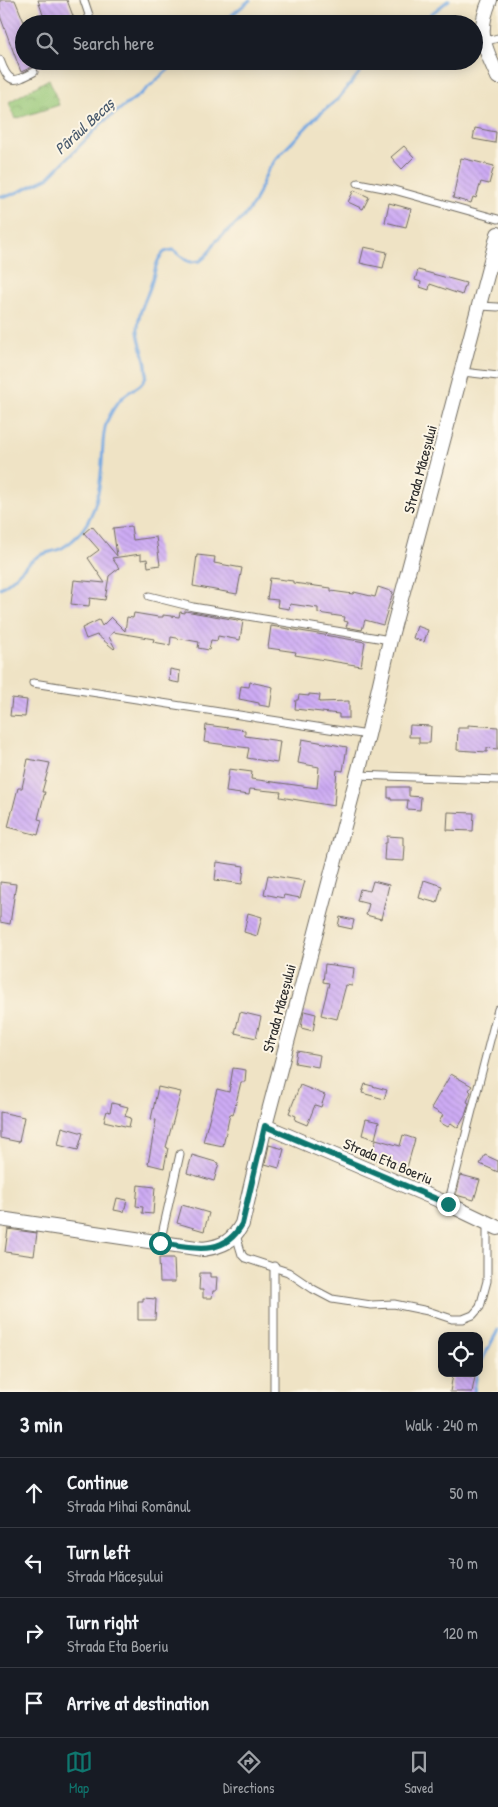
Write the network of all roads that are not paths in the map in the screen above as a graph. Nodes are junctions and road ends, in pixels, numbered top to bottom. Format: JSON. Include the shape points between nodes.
{"nodes":[{"id":1,"x":84,"y":0,"type":"edge"},
{"id":2,"x":490,"y":0,"type":"edge"},
{"id":3,"x":89,"y":15,"type":"edge"},
{"id":4,"x":498,"y":38,"type":"edge"},
{"id":5,"x":483,"y":42,"type":"junction"},
{"id":6,"x":0,"y":60,"type":"edge"},
{"id":7,"x":34,"y":72,"type":"dead end"},
{"id":8,"x":498,"y":77,"type":"edge"},
{"id":9,"x":358,"y":183,"type":"dead end"},
{"id":10,"x":498,"y":219,"type":"edge"},
{"id":11,"x":498,"y":234,"type":"edge"},
{"id":12,"x":480,"y":306,"type":"junction"},
{"id":13,"x":498,"y":307,"type":"edge"},
{"id":14,"x":463,"y":372,"type":"junction"},
{"id":15,"x":498,"y":376,"type":"edge"},
{"id":16,"x":149,"y":596,"type":"dead end"},
{"id":17,"x":390,"y":640,"type":"junction"},
{"id":18,"x":33,"y":684,"type":"dead end"},
{"id":19,"x":368,"y":735,"type":"junction"},
{"id":20,"x":357,"y":775,"type":"junction"},
{"id":21,"x":498,"y":780,"type":"edge"},
{"id":22,"x":497,"y":1013,"type":"edge"},
{"id":23,"x":265,"y":1126,"type":"junction"},
{"id":24,"x":180,"y":1154,"type":"dead end"},
{"id":25,"x":448,"y":1204,"type":"junction"},
{"id":26,"x":0,"y":1219,"type":"edge"},
{"id":27,"x":493,"y":1226,"type":"edge"},
{"id":28,"x":231,"y":1240,"type":"junction"},
{"id":29,"x":160,"y":1243,"type":"junction"},
{"id":30,"x":274,"y":1266,"type":"junction"},
{"id":31,"x":274,"y":1392,"type":"edge"}],
"edges":[{"from":1,"to":3,"type":"lane"},
{"from":2,"to":5,"type":"street","via":[[483,24]]},
{"from":4,"to":5,"type":"lane"},
{"from":5,"to":8,"type":"street"},
{"from":6,"to":7,"type":"lane","via":[[5,75],[10,79],[18,80]]},
{"from":9,"to":10,"type":"lane"},
{"from":11,"to":12,"type":"street","name":"Strada Măceșului"},
{"from":12,"to":13,"type":"lane"},
{"from":12,"to":14,"type":"street","name":"Strada Măceșului"},
{"from":14,"to":15,"type":"lane"},
{"from":14,"to":17,"type":"street","name":"Strada Măceșului"},
{"from":16,"to":17,"type":"lane","via":[[193,607]]},
{"from":17,"to":19,"type":"street","name":"Strada Măceșului"},
{"from":18,"to":19,"type":"lane"},
{"from":19,"to":20,"type":"street","name":"Strada Măceșului"},
{"from":20,"to":21,"type":"lane"},
{"from":20,"to":23,"type":"street","name":"Strada Măceșului"},
{"from":22,"to":25,"type":"lane"},
{"from":23,"to":25,"type":"street","name":"Strada Eta Boeriu"},
{"from":23,"to":28,"type":"street","name":"Strada Măceșului","via":[[242,1224]]},
{"from":24,"to":29,"type":"lane"},
{"from":25,"to":27,"type":"street","name":"Strada Eta Boeriu"},
{"from":26,"to":29,"type":"street"},
{"from":27,"to":30,"type":"lane","via":[[487,1281],[480,1307],[463,1319],[394,1304],[371,1305],[332,1299]]},
{"from":28,"to":29,"type":"street","via":[[203,1248]]},
{"from":28,"to":30,"type":"lane","via":[[242,1256]]},
{"from":30,"to":31,"type":"lane"}]}
